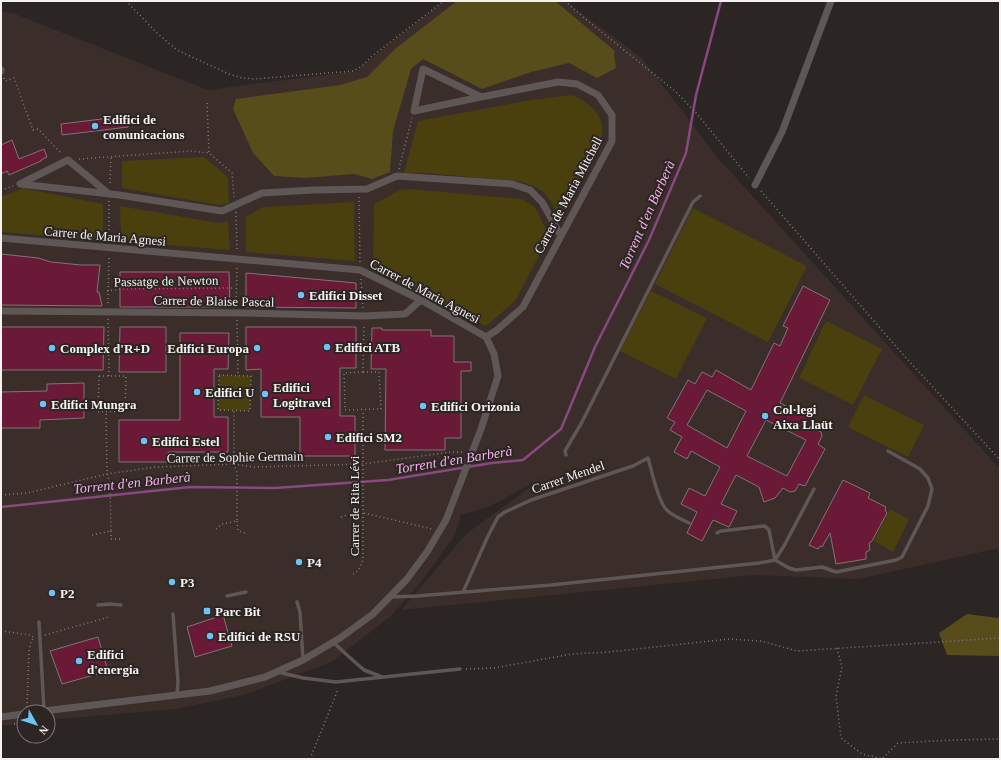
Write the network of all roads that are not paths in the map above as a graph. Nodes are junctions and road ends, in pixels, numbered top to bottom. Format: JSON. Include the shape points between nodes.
{"nodes":[{"id":1,"x":831,"y":1,"type":"edge"},
{"id":2,"x":481,"y":97,"type":"junction"},
{"id":3,"x":755,"y":185,"type":"road end"},
{"id":4,"x":109,"y":194,"type":"junction"},
{"id":5,"x":700,"y":196,"type":"dead end"},
{"id":6,"x":561,"y":236,"type":"junction"},
{"id":7,"x":1,"y":238,"type":"edge"},
{"id":8,"x":421,"y":300,"type":"junction"},
{"id":9,"x":1,"y":311,"type":"edge"},
{"id":10,"x":486,"y":337,"type":"junction"},
{"id":11,"x":888,"y":451,"type":"dead end"},
{"id":12,"x":566,"y":455,"type":"dead end"},
{"id":13,"x":814,"y":489,"type":"dead end"},
{"id":14,"x":689,"y":523,"type":"dead end"},
{"id":15,"x":717,"y":533,"type":"dead end"},
{"id":16,"x":775,"y":560,"type":"junction"},
{"id":17,"x":246,"y":592,"type":"dead end"},
{"id":18,"x":462,"y":592,"type":"junction"},
{"id":19,"x":228,"y":596,"type":"dead end"},
{"id":20,"x":390,"y":597,"type":"junction"},
{"id":21,"x":297,"y":602,"type":"dead end"},
{"id":22,"x":121,"y":605,"type":"dead end"},
{"id":23,"x":98,"y":606,"type":"dead end"},
{"id":24,"x":173,"y":614,"type":"dead end"},
{"id":25,"x":39,"y":622,"type":"dead end"},
{"id":26,"x":334,"y":642,"type":"junction"},
{"id":27,"x":303,"y":660,"type":"junction"},
{"id":28,"x":460,"y":669,"type":"road end"},
{"id":29,"x":277,"y":672,"type":"junction"},
{"id":30,"x":384,"y":677,"type":"junction"},
{"id":31,"x":177,"y":695,"type":"junction"},
{"id":32,"x":44,"y":704,"type":"edge"},
{"id":33,"x":56,"y":709,"type":"edge"},
{"id":34,"x":16,"y":715,"type":"edge"},
{"id":35,"x":1,"y":717,"type":"edge"}],
"edges":[{"from":1,"to":3,"type":"street","via":[[782,132]]},
{"from":2,"to":2,"type":"street","name":"Carrer de Maria Mitchell","via":[[423,69],[414,110]]},
{"from":2,"to":6,"type":"street","name":"Carrer de Maria Mitchell","via":[[558,82],[577,84],[598,95],[612,115],[612,141]]},
{"from":4,"to":4,"type":"street","via":[[20,184],[68,160]]},
{"from":4,"to":6,"type":"street","via":[[222,211],[262,194],[368,188],[398,176],[512,184],[530,190],[542,202]]},
{"from":5,"to":12,"type":"lane","via":[[693,202],[565,451]]},
{"from":6,"to":10,"type":"street","name":"Carrer de Maria Mitchell","via":[[523,307]]},
{"from":7,"to":8,"type":"street","name":"Carrer de Maria Agnesi","via":[[360,270]]},
{"from":8,"to":9,"type":"street","name":"Carrer de Blaise Pascal","via":[[405,314],[364,316]]},
{"from":8,"to":10,"type":"street","name":"Carrer de Maria Agnesi"},
{"from":10,"to":20,"type":"street","name":"Carrer de Maria Agnesi","via":[[494,354],[498,376],[481,429],[438,534],[407,579]]},
{"from":11,"to":16,"type":"lane","via":[[920,469],[928,478],[932,489],[928,506],[902,557],[878,565],[836,572],[822,568],[796,570]]},
{"from":13,"to":16,"type":"lane"},
{"from":14,"to":18,"type":"lane","name":"Carrer Mendel","via":[[666,509],[648,458],[633,466],[531,500],[498,517]]},
{"from":15,"to":16,"type":"lane","via":[[765,526],[769,530]]},
{"from":16,"to":18,"type":"lane","via":[[551,585]]},
{"from":17,"to":19,"type":"lane"},
{"from":18,"to":20,"type":"lane"},
{"from":20,"to":26,"type":"street","via":[[373,614]]},
{"from":21,"to":27,"type":"lane"},
{"from":22,"to":23,"type":"lane"},
{"from":24,"to":31,"type":"lane"},
{"from":25,"to":32,"type":"lane"},
{"from":26,"to":27,"type":"street"},
{"from":26,"to":30,"type":"lane","via":[[364,670]]},
{"from":27,"to":29,"type":"street"},
{"from":28,"to":30,"type":"lane"},
{"from":29,"to":30,"type":"lane","via":[[336,682]]},
{"from":29,"to":31,"type":"street","via":[[210,691]]},
{"from":31,"to":33,"type":"street"},
{"from":34,"to":35,"type":"street"}]}
